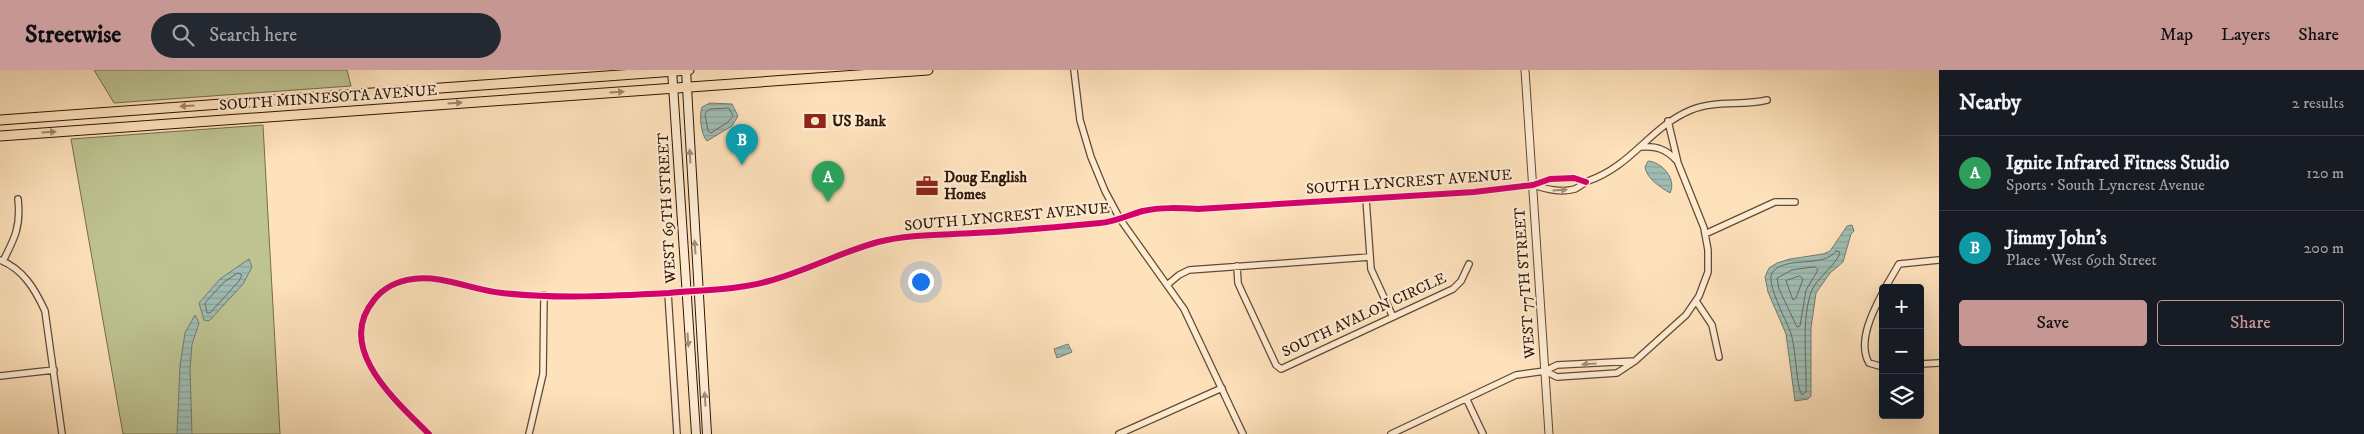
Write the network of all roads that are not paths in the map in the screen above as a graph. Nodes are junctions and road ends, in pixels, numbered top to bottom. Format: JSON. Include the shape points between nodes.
{"nodes":[{"id":1,"x":687,"y":70,"type":"edge"},
{"id":2,"x":928,"y":70,"type":"edge"},
{"id":3,"x":1074,"y":70,"type":"edge"},
{"id":4,"x":1525,"y":70,"type":"edge"},
{"id":5,"x":672,"y":71,"type":"edge"},
{"id":6,"x":686,"y":87,"type":"junction"},
{"id":7,"x":674,"y":88,"type":"junction"},
{"id":8,"x":1767,"y":100,"type":"dead end"},
{"id":9,"x":0,"y":120,"type":"edge"},
{"id":10,"x":1668,"y":121,"type":"junction"},
{"id":11,"x":0,"y":136,"type":"edge"},
{"id":12,"x":1641,"y":146,"type":"junction"},
{"id":13,"x":1678,"y":163,"type":"junction"},
{"id":14,"x":1586,"y":182,"type":"junction"},
{"id":15,"x":1533,"y":185,"type":"junction"},
{"id":16,"x":18,"y":199,"type":"dead end"},
{"id":17,"x":1366,"y":199,"type":"junction"},
{"id":18,"x":1794,"y":202,"type":"dead end"},
{"id":19,"x":1120,"y":219,"type":"junction"},
{"id":20,"x":1705,"y":234,"type":"junction"},
{"id":21,"x":1370,"y":257,"type":"junction"},
{"id":22,"x":2,"y":260,"type":"edge"},
{"id":23,"x":1939,"y":260,"type":"edge"},
{"id":24,"x":1468,"y":264,"type":"dead end"},
{"id":25,"x":1237,"y":266,"type":"junction"},
{"id":26,"x":1887,"y":284,"type":"edge"},
{"id":27,"x":1167,"y":285,"type":"junction"},
{"id":28,"x":698,"y":290,"type":"junction"},
{"id":29,"x":685,"y":292,"type":"junction"},
{"id":30,"x":668,"y":293,"type":"junction"},
{"id":31,"x":544,"y":295,"type":"junction"},
{"id":32,"x":1879,"y":300,"type":"edge"},
{"id":33,"x":1696,"y":301,"type":"junction"},
{"id":34,"x":1393,"y":317,"type":"junction"},
{"id":35,"x":1719,"y":357,"type":"dead end"},
{"id":36,"x":1635,"y":361,"type":"junction"},
{"id":37,"x":1939,"y":363,"type":"edge"},
{"id":38,"x":1924,"y":364,"type":"edge"},
{"id":39,"x":1879,"y":366,"type":"edge"},
{"id":40,"x":54,"y":370,"type":"junction"},
{"id":41,"x":1544,"y":371,"type":"junction"},
{"id":42,"x":0,"y":376,"type":"edge"},
{"id":43,"x":1222,"y":388,"type":"junction"},
{"id":44,"x":1467,"y":400,"type":"junction"},
{"id":45,"x":62,"y":434,"type":"edge"},
{"id":46,"x":429,"y":434,"type":"edge"},
{"id":47,"x":529,"y":434,"type":"edge"},
{"id":48,"x":677,"y":434,"type":"edge"},
{"id":49,"x":696,"y":434,"type":"edge"},
{"id":50,"x":707,"y":434,"type":"edge"},
{"id":51,"x":1119,"y":434,"type":"edge"},
{"id":52,"x":1243,"y":434,"type":"edge"},
{"id":53,"x":1391,"y":434,"type":"edge"},
{"id":54,"x":1482,"y":434,"type":"edge"},
{"id":55,"x":1549,"y":434,"type":"edge"}],
"edges":[{"from":1,"to":5,"type":"main road","name":"SOUTH MINNESOTA AVENUE"},
{"from":1,"to":6,"type":"main road","name":"WEST 69TH STREET"},
{"from":2,"to":6,"type":"main road","name":"SOUTH MINNESOTA AVENUE"},
{"from":3,"to":19,"type":"street","via":[[1080,120],[1091,157]]},
{"from":4,"to":15,"type":"street","name":"WEST 77TH STREET"},
{"from":5,"to":7,"type":"main road","name":"WEST 69TH STREET"},
{"from":5,"to":9,"type":"main road","name":"SOUTH MINNESOTA AVENUE","one_way":true},
{"from":6,"to":7,"type":"main road","name":"SOUTH MINNESOTA AVENUE"},
{"from":28,"to":6,"type":"main road","name":"WEST 69TH STREET","one_way":true},
{"from":11,"to":7,"type":"main road","name":"SOUTH MINNESOTA AVENUE","one_way":true},
{"from":7,"to":29,"type":"main road","name":"WEST 69TH STREET"},
{"from":8,"to":10,"type":"street","via":[[1694,108]]},
{"from":10,"to":12,"type":"street"},
{"from":10,"to":13,"type":"street"},
{"from":12,"to":13,"type":"street","via":[[1669,152]]},
{"from":12,"to":14,"type":"street","via":[[1611,172]]},
{"from":13,"to":20,"type":"street"},
{"from":14,"to":15,"type":"street","via":[[1566,178]]},
{"from":15,"to":14,"type":"street","one_way":true,"via":[[1550,190],[1575,188]]},
{"from":15,"to":17,"type":"street","name":"SOUTH LYNCREST AVENUE"},
{"from":15,"to":41,"type":"street","name":"WEST 77TH STREET"},
{"from":16,"to":22,"type":"street","via":[[19,225]]},
{"from":17,"to":19,"type":"street","name":"SOUTH LYNCREST AVENUE","via":[[1166,208],[1146,210]]},
{"from":17,"to":21,"type":"street"},
{"from":18,"to":20,"type":"street","via":[[1775,202]]},
{"from":19,"to":27,"type":"street"},
{"from":19,"to":28,"type":"street","name":"SOUTH LYNCREST AVENUE","via":[[1049,228],[900,238],[850,250],[767,282]]},
{"from":20,"to":33,"type":"street","via":[[1708,272]]},
{"from":21,"to":25,"type":"street"},
{"from":21,"to":34,"type":"street","via":[[1371,269]]},
{"from":22,"to":40,"type":"street","via":[[22,273],[37,293],[45,311]]},
{"from":23,"to":26,"type":"street","via":[[1899,264]]},
{"from":24,"to":34,"type":"street","name":"SOUTH AVALON CIRCLE","via":[[1453,289]]},
{"from":25,"to":27,"type":"street","via":[[1189,270]]},
{"from":25,"to":34,"type":"street","name":"SOUTH AVALON CIRCLE","via":[[1238,283],[1276,365],[1281,369]]},
{"from":27,"to":43,"type":"street","via":[[1184,309]]},
{"from":28,"to":29,"type":"street","name":"SOUTH LYNCREST AVENUE"},
{"from":50,"to":28,"type":"main road","name":"WEST 69TH STREET","one_way":true},
{"from":29,"to":30,"type":"street","name":"SOUTH LYNCREST AVENUE"},
{"from":29,"to":49,"type":"main road","name":"WEST 69TH STREET","one_way":true},
{"from":30,"to":31,"type":"street","name":"SOUTH LYNCREST AVENUE","via":[[591,297]]},
{"from":30,"to":48,"type":"street","name":"WEST 69TH STREET"},
{"from":31,"to":46,"type":"street","name":"SOUTH LYNCREST AVENUE","via":[[495,292],[449,281],[414,279],[398,282],[374,299],[363,316],[360,332],[367,362]]},
{"from":31,"to":47,"type":"street","via":[[543,374]]},
{"from":32,"to":39,"type":"street","via":[[1869,320],[1866,340],[1869,364]]},
{"from":33,"to":35,"type":"street","via":[[1712,325]]},
{"from":33,"to":36,"type":"street"},
{"from":36,"to":41,"type":"street","one_way":true,"via":[[1557,365]]},
{"from":36,"to":41,"type":"street","via":[[1617,373],[1557,377]]},
{"from":37,"to":38,"type":"street"},
{"from":40,"to":42,"type":"street"},
{"from":40,"to":45,"type":"street"},
{"from":41,"to":44,"type":"street","via":[[1516,375]]},
{"from":41,"to":55,"type":"street","name":"WEST 77TH STREET"},
{"from":43,"to":51,"type":"street"},
{"from":43,"to":52,"type":"street"},
{"from":44,"to":53,"type":"street"},
{"from":44,"to":54,"type":"street"}]}
